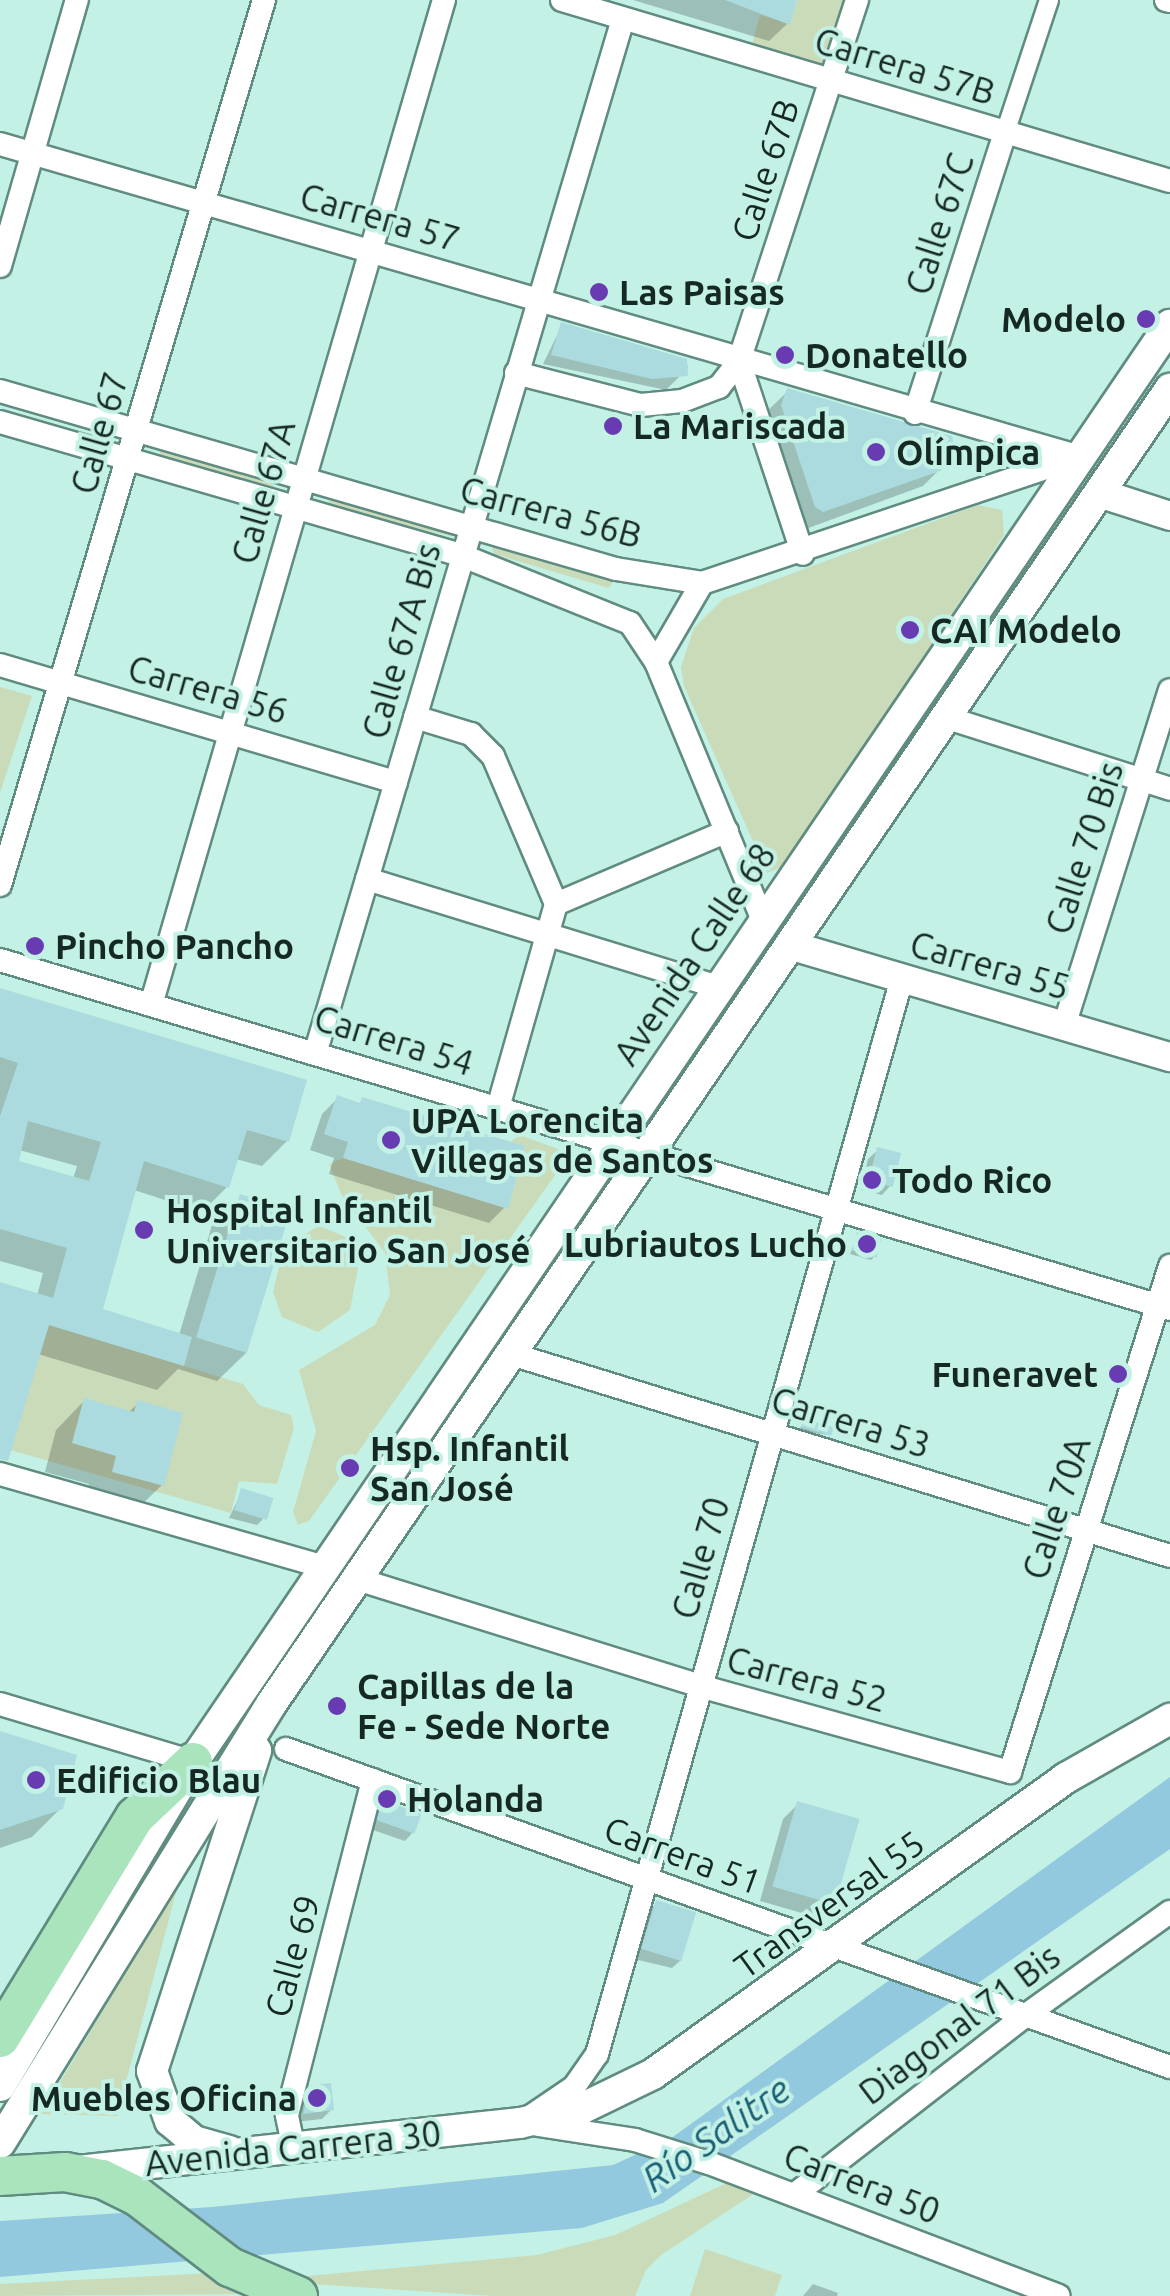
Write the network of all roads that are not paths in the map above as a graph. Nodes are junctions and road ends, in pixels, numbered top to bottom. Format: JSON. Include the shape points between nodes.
{"nodes":[{"id":1,"x":77,"y":0,"type":"edge"},
{"id":2,"x":264,"y":0,"type":"edge"},
{"id":3,"x":444,"y":0,"type":"edge"},
{"id":4,"x":562,"y":0,"type":"edge"},
{"id":5,"x":858,"y":0,"type":"edge"},
{"id":6,"x":1049,"y":0,"type":"edge"},
{"id":7,"x":623,"y":18,"type":"junction"},
{"id":8,"x":832,"y":79,"type":"junction"},
{"id":9,"x":1005,"y":134,"type":"junction"},
{"id":10,"x":0,"y":144,"type":"edge"},
{"id":11,"x":32,"y":154,"type":"junction"},
{"id":12,"x":1170,"y":180,"type":"edge"},
{"id":13,"x":205,"y":204,"type":"junction"},
{"id":14,"x":369,"y":253,"type":"junction"},
{"id":15,"x":0,"y":266,"type":"edge"},
{"id":16,"x":538,"y":302,"type":"junction"},
{"id":17,"x":1170,"y":325,"type":"edge"},
{"id":18,"x":738,"y":361,"type":"junction"},
{"id":19,"x":516,"y":373,"type":"junction"},
{"id":20,"x":1170,"y":389,"type":"edge"},
{"id":21,"x":0,"y":391,"type":"edge"},
{"id":22,"x":915,"y":413,"type":"junction"},
{"id":23,"x":0,"y":422,"type":"edge"},
{"id":24,"x":136,"y":430,"type":"junction"},
{"id":25,"x":1080,"y":457,"type":"junction"},
{"id":26,"x":128,"y":459,"type":"junction"},
{"id":27,"x":302,"y":482,"type":"junction"},
{"id":28,"x":1098,"y":493,"type":"junction"},
{"id":29,"x":295,"y":508,"type":"junction"},
{"id":30,"x":1170,"y":516,"type":"edge"},
{"id":31,"x":472,"y":526,"type":"junction"},
{"id":32,"x":803,"y":554,"type":"junction"},
{"id":33,"x":463,"y":556,"type":"junction"},
{"id":34,"x":702,"y":583,"type":"junction"},
{"id":35,"x":656,"y":662,"type":"junction"},
{"id":36,"x":0,"y":665,"type":"edge"},
{"id":37,"x":62,"y":684,"type":"junction"},
{"id":38,"x":1170,"y":690,"type":"edge"},
{"id":39,"x":415,"y":717,"type":"junction"},
{"id":40,"x":946,"y":717,"type":"junction"},
{"id":41,"x":230,"y":731,"type":"junction"},
{"id":42,"x":1142,"y":781,"type":"junction"},
{"id":43,"x":396,"y":782,"type":"junction"},
{"id":44,"x":1170,"y":789,"type":"edge"},
{"id":45,"x":727,"y":831,"type":"junction"},
{"id":46,"x":367,"y":880,"type":"junction"},
{"id":47,"x":0,"y":885,"type":"edge"},
{"id":48,"x":556,"y":904,"type":"junction"},
{"id":49,"x":763,"y":920,"type":"junction"},
{"id":50,"x":547,"y":935,"type":"junction"},
{"id":51,"x":789,"y":945,"type":"junction"},
{"id":52,"x":0,"y":960,"type":"edge"},
{"id":53,"x":902,"y":978,"type":"junction"},
{"id":54,"x":717,"y":986,"type":"junction"},
{"id":55,"x":151,"y":1005,"type":"junction"},
{"id":56,"x":1064,"y":1026,"type":"junction"},
{"id":57,"x":315,"y":1054,"type":"junction"},
{"id":58,"x":1170,"y":1058,"type":"edge"},
{"id":59,"x":498,"y":1108,"type":"junction"},
{"id":60,"x":612,"y":1142,"type":"junction"},
{"id":61,"x":647,"y":1152,"type":"junction"},
{"id":62,"x":835,"y":1206,"type":"junction"},
{"id":63,"x":1170,"y":1266,"type":"edge"},
{"id":64,"x":1164,"y":1307,"type":"edge"},
{"id":65,"x":511,"y":1354,"type":"junction"},
{"id":66,"x":771,"y":1434,"type":"junction"},
{"id":67,"x":0,"y":1474,"type":"edge"},
{"id":68,"x":1086,"y":1530,"type":"junction"},
{"id":69,"x":1170,"y":1556,"type":"edge"},
{"id":70,"x":325,"y":1567,"type":"junction"},
{"id":71,"x":357,"y":1579,"type":"junction"},
{"id":72,"x":700,"y":1686,"type":"junction"},
{"id":73,"x":272,"y":1703,"type":"junction"},
{"id":74,"x":0,"y":1704,"type":"edge"},
{"id":75,"x":1170,"y":1719,"type":"edge"},
{"id":76,"x":286,"y":1749,"type":"dead end"},
{"id":77,"x":193,"y":1762,"type":"junction"},
{"id":78,"x":1010,"y":1772,"type":"joint"},
{"id":79,"x":374,"y":1780,"type":"junction"},
{"id":80,"x":647,"y":1879,"type":"junction"},
{"id":81,"x":1170,"y":1912,"type":"edge"},
{"id":82,"x":847,"y":1951,"type":"junction"},
{"id":83,"x":1017,"y":2012,"type":"junction"},
{"id":84,"x":32,"y":2036,"type":"edge"},
{"id":85,"x":1170,"y":2067,"type":"edge"},
{"id":86,"x":0,"y":2086,"type":"edge"},
{"id":87,"x":520,"y":2124,"type":"junction"},
{"id":88,"x":0,"y":2143,"type":"edge"},
{"id":89,"x":294,"y":2149,"type":"junction"},
{"id":90,"x":246,"y":2155,"type":"junction"},
{"id":91,"x":66,"y":2172,"type":"junction"},
{"id":92,"x":0,"y":2176,"type":"edge"},
{"id":93,"x":794,"y":2195,"type":"junction"},
{"id":94,"x":298,"y":2296,"type":"edge"},
{"id":95,"x":1059,"y":2296,"type":"edge"}],
"edges":[{"from":1,"to":11,"type":"street"},
{"from":2,"to":13,"type":"street","name":"Calle 67"},
{"from":3,"to":14,"type":"street","name":"Calle 67A"},
{"from":4,"to":7,"type":"street","name":"Carrera 57B"},
{"from":5,"to":8,"type":"street","name":"Calle 67B"},
{"from":6,"to":9,"type":"street","name":"Calle 67C"},
{"from":7,"to":8,"type":"street","name":"Carrera 57B"},
{"from":7,"to":16,"type":"street","name":"Calle 67A Bis"},
{"from":8,"to":9,"type":"street","name":"Carrera 57B"},
{"from":8,"to":18,"type":"street","name":"Calle 67B"},
{"from":9,"to":12,"type":"street","name":"Carrera 57B"},
{"from":9,"to":22,"type":"street","name":"Calle 67C"},
{"from":10,"to":11,"type":"street","name":"Carrera 57"},
{"from":11,"to":13,"type":"street","name":"Carrera 57"},
{"from":11,"to":15,"type":"street"},
{"from":13,"to":14,"type":"street","name":"Carrera 57"},
{"from":13,"to":24,"type":"street","name":"Calle 67"},
{"from":14,"to":16,"type":"street","name":"Carrera 57"},
{"from":14,"to":27,"type":"street","name":"Calle 67A"},
{"from":16,"to":18,"type":"street","name":"Carrera 57"},
{"from":16,"to":19,"type":"street","name":"Calle 67A Bis"},
{"from":17,"to":25,"type":"main road","name":"Avenida Calle 68"},
{"from":18,"to":19,"type":"street","via":[[719,387],[642,405]]},
{"from":18,"to":22,"type":"street","name":"Carrera 57"},
{"from":18,"to":32,"type":"street"},
{"from":19,"to":31,"type":"street","name":"Calle 67A Bis"},
{"from":20,"to":28,"type":"main road","name":"Avenida Calle 68"},
{"from":21,"to":24,"type":"street","name":"Carrera 56B"},
{"from":22,"to":25,"type":"street","name":"Carrera 57"},
{"from":23,"to":26,"type":"street","name":"Carrera 56B"},
{"from":24,"to":26,"type":"street","name":"Calle 67"},
{"from":24,"to":27,"type":"street","name":"Carrera 56B"},
{"from":25,"to":32,"type":"street","name":"Carrera 56B"},
{"from":25,"to":49,"type":"main road","name":"Avenida Calle 68"},
{"from":26,"to":29,"type":"street","name":"Carrera 56B"},
{"from":26,"to":37,"type":"street","name":"Calle 67"},
{"from":27,"to":29,"type":"street","name":"Calle 67A"},
{"from":27,"to":31,"type":"street","name":"Carrera 56B"},
{"from":28,"to":30,"type":"street"},
{"from":28,"to":40,"type":"main road","name":"Avenida Calle 68"},
{"from":29,"to":33,"type":"street","name":"Carrera 56B"},
{"from":29,"to":41,"type":"street","name":"Calle 67A"},
{"from":31,"to":33,"type":"street","name":"Calle 67A Bis"},
{"from":31,"to":34,"type":"street","name":"Carrera 56B","via":[[616,569]]},
{"from":32,"to":34,"type":"street","name":"Carrera 56B"},
{"from":33,"to":35,"type":"street","name":"Carrera 56B","via":[[611,612],[630,623]]},
{"from":33,"to":39,"type":"street","name":"Calle 67A Bis"},
{"from":34,"to":35,"type":"street"},
{"from":35,"to":45,"type":"street","name":"Carrera 56B"},
{"from":36,"to":37,"type":"street","name":"Carrera 56"},
{"from":37,"to":41,"type":"street","name":"Carrera 56"},
{"from":37,"to":47,"type":"street","name":"Calle 67"},
{"from":38,"to":42,"type":"street","name":"Calle 70 Bis"},
{"from":39,"to":43,"type":"street","name":"Calle 67A Bis"},
{"from":39,"to":48,"type":"street","via":[[471,734],[493,756]]},
{"from":40,"to":42,"type":"street"},
{"from":40,"to":51,"type":"main road","name":"Avenida Calle 68"},
{"from":41,"to":43,"type":"street","name":"Carrera 56"},
{"from":41,"to":55,"type":"street","name":"Calle 67A"},
{"from":42,"to":44,"type":"street"},
{"from":42,"to":56,"type":"street","name":"Calle 70 Bis"},
{"from":43,"to":46,"type":"street","name":"Calle 67A Bis"},
{"from":45,"to":48,"type":"street"},
{"from":45,"to":49,"type":"street","name":"Carrera 56B"},
{"from":46,"to":50,"type":"street"},
{"from":46,"to":57,"type":"street","name":"Calle 67A Bis"},
{"from":48,"to":50,"type":"street"},
{"from":49,"to":54,"type":"main road","name":"Avenida Calle 68"},
{"from":50,"to":54,"type":"street"},
{"from":50,"to":59,"type":"street"},
{"from":51,"to":53,"type":"street","name":"Carrera 55"},
{"from":51,"to":61,"type":"main road","name":"Avenida Calle 68"},
{"from":52,"to":55,"type":"street","name":"Carrera 54"},
{"from":53,"to":56,"type":"street","name":"Carrera 55"},
{"from":53,"to":62,"type":"street","name":"Calle 70"},
{"from":54,"to":60,"type":"main road","name":"Avenida Calle 68"},
{"from":55,"to":57,"type":"street","name":"Carrera 54"},
{"from":56,"to":58,"type":"street","name":"Carrera 55"},
{"from":57,"to":59,"type":"street","name":"Carrera 54"},
{"from":59,"to":60,"type":"street","name":"Carrera 54"},
{"from":60,"to":61,"type":"street","name":"Carrera 54"},
{"from":60,"to":70,"type":"main road","name":"Avenida Calle 68"},
{"from":61,"to":62,"type":"street","name":"Carrera 54"},
{"from":61,"to":65,"type":"main road","name":"Avenida Calle 68"},
{"from":62,"to":64,"type":"street","name":"Carrera 54"},
{"from":62,"to":66,"type":"street","name":"Calle 70"},
{"from":63,"to":64,"type":"street","name":"Calle 70A"},
{"from":64,"to":68,"type":"street","name":"Calle 70A"},
{"from":65,"to":66,"type":"street","name":"Carrera 53"},
{"from":65,"to":71,"type":"main road","name":"Avenida Calle 68"},
{"from":66,"to":68,"type":"street","name":"Carrera 53"},
{"from":66,"to":72,"type":"street","name":"Calle 70"},
{"from":67,"to":70,"type":"street"},
{"from":68,"to":69,"type":"street","name":"Carrera 53"},
{"from":68,"to":78,"type":"street","name":"Calle 70A"},
{"from":70,"to":77,"type":"main road","name":"Avenida Calle 68"},
{"from":71,"to":72,"type":"street","name":"Carrera 52"},
{"from":71,"to":73,"type":"main road","name":"Avenida Calle 68"},
{"from":72,"to":78,"type":"street","name":"Carrera 52"},
{"from":72,"to":80,"type":"street","name":"Calle 70"},
{"from":73,"to":84,"type":"main road","name":"Avenida Calle 68"},
{"from":73,"to":90,"type":"main road","via":[[152,2072],[170,2121],[182,2133]]},
{"from":74,"to":77,"type":"street"},
{"from":75,"to":82,"type":"main road","name":"Transversal 55","via":[[1066,1778]]},
{"from":76,"to":79,"type":"street","name":"Carrera 51"},
{"from":77,"to":84,"type":"highway","via":[[136,1817]]},
{"from":79,"to":80,"type":"street","name":"Carrera 51"},
{"from":79,"to":89,"type":"street","name":"Calle 69","via":[[287,2114]]},
{"from":80,"to":82,"type":"street","name":"Carrera 51"},
{"from":80,"to":87,"type":"street","name":"Calle 70","via":[[593,2064],[574,2087]]},
{"from":81,"to":83,"type":"street","name":"Diagonal 71 Bis"},
{"from":82,"to":83,"type":"street","name":"Carrera 51"},
{"from":82,"to":87,"type":"main road","name":"Transversal 55","via":[[634,2085],[581,2109]]},
{"from":83,"to":85,"type":"street","name":"Carrera 51"},
{"from":83,"to":93,"type":"street","name":"Diagonal 71 Bis"},
{"from":84,"to":86,"type":"main road","name":"Avenida Calle 68"},
{"from":84,"to":88,"type":"main road","name":"Avenida Calle 68"},
{"from":87,"to":89,"type":"main road","name":"Avenida Carrera 30"},
{"from":87,"to":93,"type":"street","name":"Carrera 50","via":[[635,2140]]},
{"from":89,"to":90,"type":"main road","name":"Avenida Carrera 30"},
{"from":90,"to":91,"type":"main road","name":"Avenida Carrera 30"},
{"from":91,"to":92,"type":"highway","name":"Avenida Carrera 30"},
{"from":91,"to":94,"type":"highway","name":"Avenida Carrera 30","via":[[137,2196],[230,2267]]},
{"from":93,"to":95,"type":"street","name":"Carrera 50"}]}
